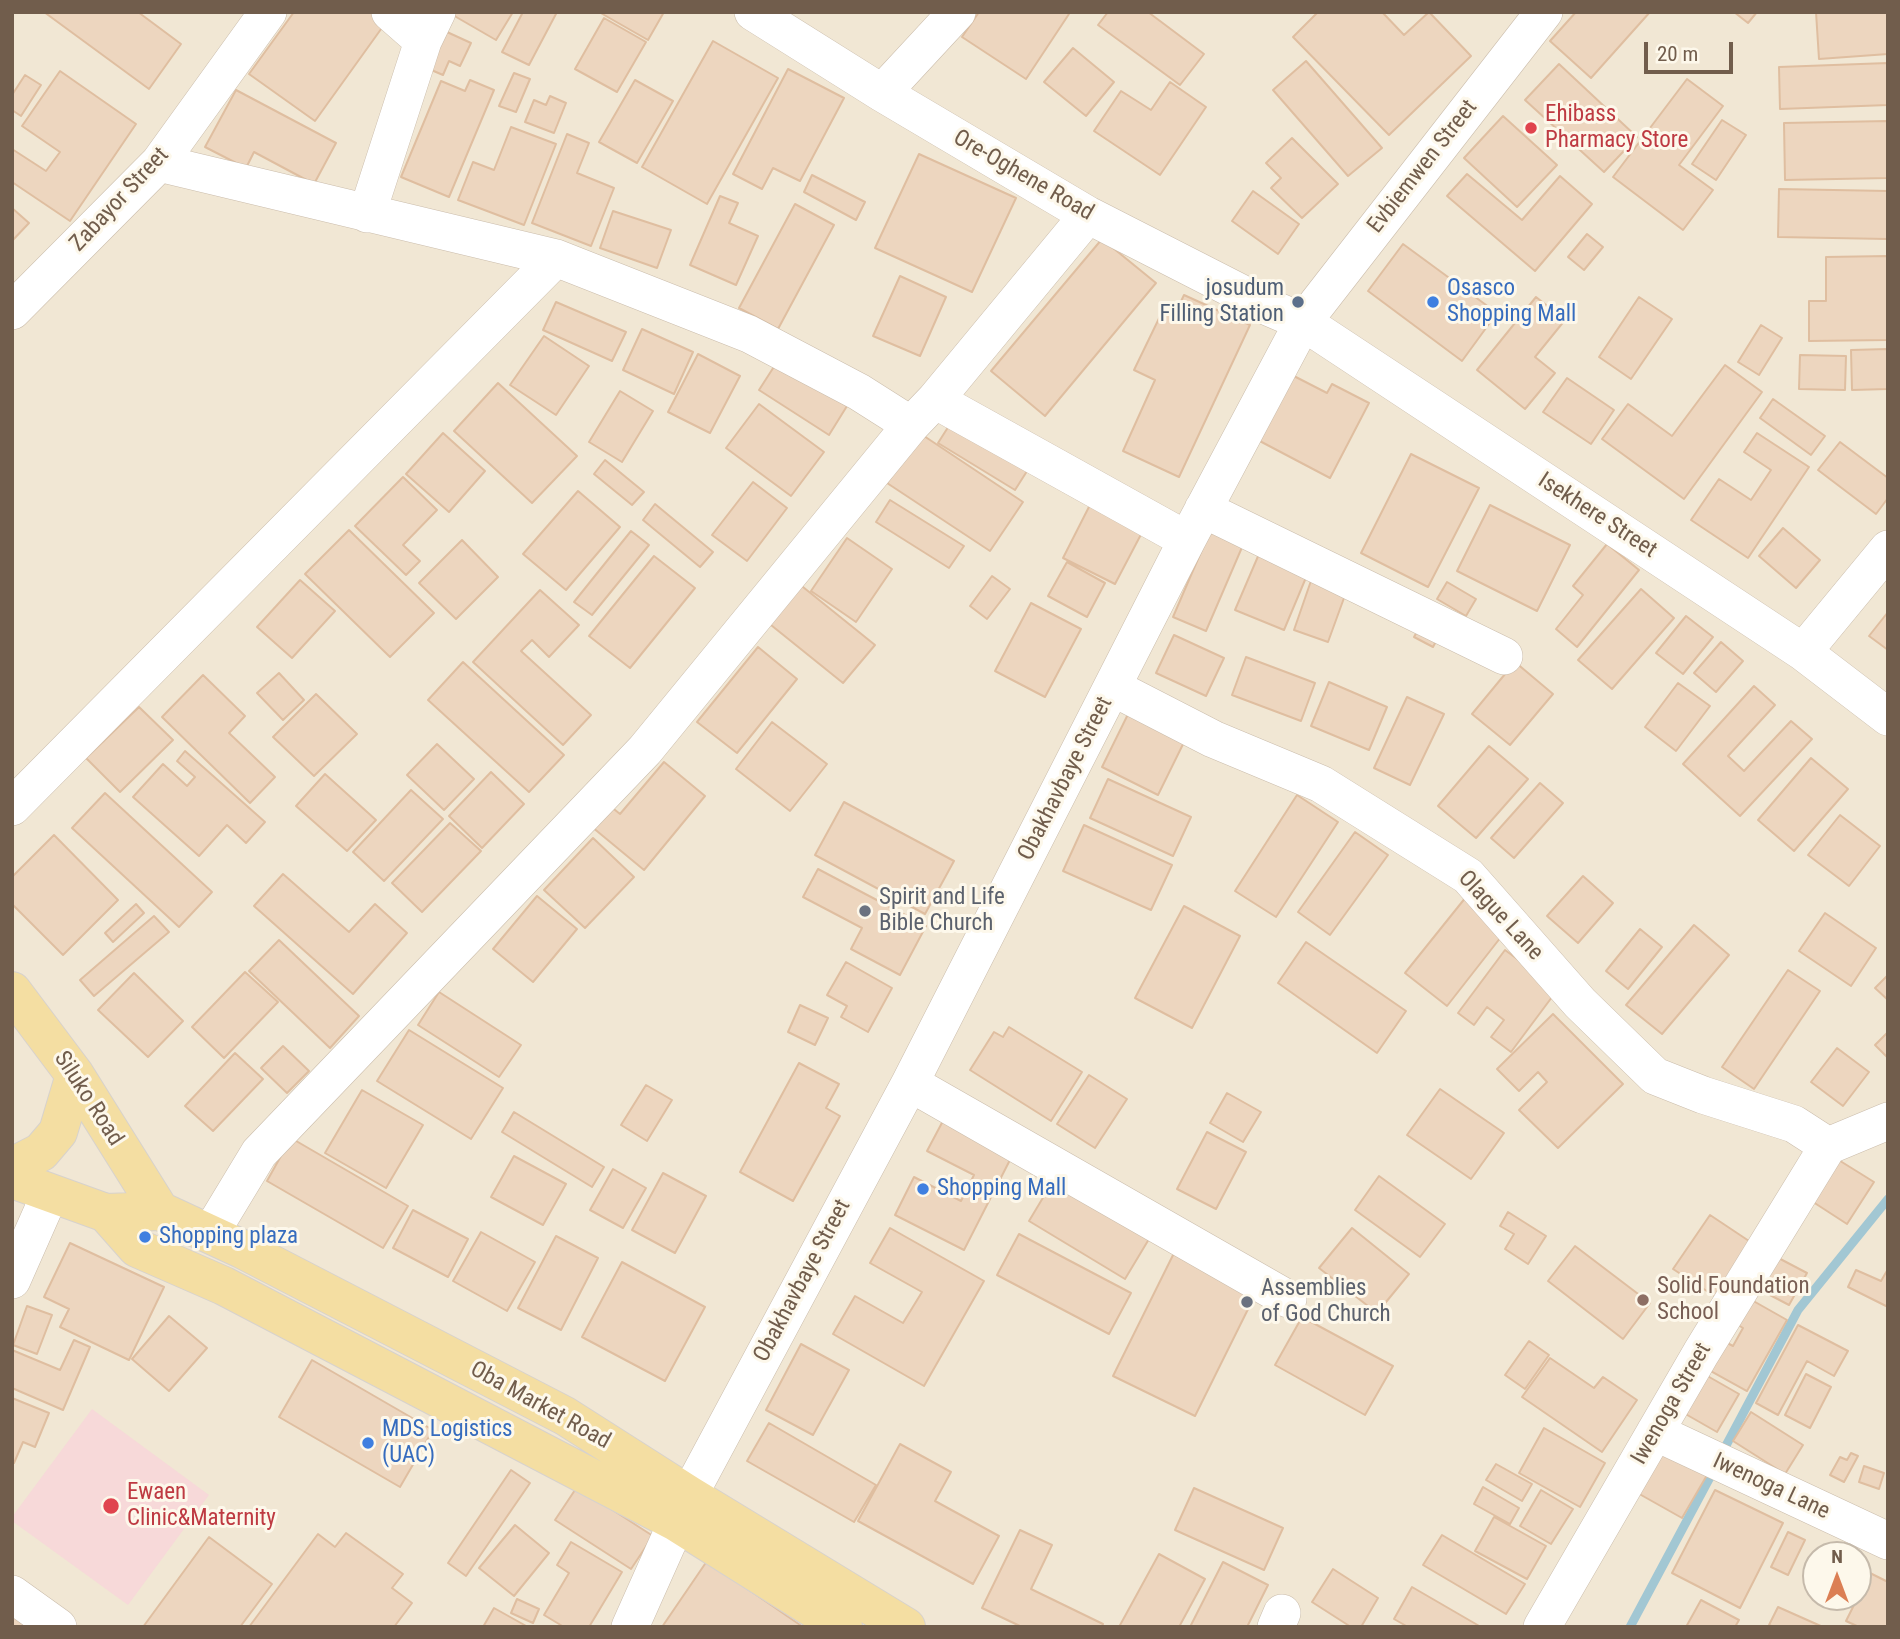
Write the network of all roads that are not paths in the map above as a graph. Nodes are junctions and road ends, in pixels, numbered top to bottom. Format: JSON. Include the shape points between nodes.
{"nodes":[{"id":1,"x":268,"y":12,"type":"edge"},
{"id":2,"x":390,"y":12,"type":"edge"},
{"id":3,"x":753,"y":12,"type":"edge"},
{"id":4,"x":957,"y":12,"type":"edge"},
{"id":5,"x":1544,"y":12,"type":"edge"},
{"id":6,"x":430,"y":27,"type":"edge"},
{"id":7,"x":882,"y":93,"type":"junction"},
{"id":8,"x":159,"y":163,"type":"junction"},
{"id":9,"x":367,"y":214,"type":"junction"},
{"id":10,"x":1088,"y":215,"type":"junction"},
{"id":11,"x":556,"y":258,"type":"junction"},
{"id":12,"x":12,"y":311,"type":"edge"},
{"id":13,"x":1303,"y":322,"type":"junction"},
{"id":14,"x":923,"y":413,"type":"junction"},
{"id":15,"x":1195,"y":524,"type":"junction"},
{"id":16,"x":1888,"y":549,"type":"edge"},
{"id":17,"x":1803,"y":652,"type":"junction"},
{"id":18,"x":1504,"y":656,"type":"dead end"},
{"id":19,"x":1112,"y":687,"type":"junction"},
{"id":20,"x":1888,"y":717,"type":"edge"},
{"id":21,"x":12,"y":807,"type":"edge"},
{"id":22,"x":12,"y":991,"type":"edge"},
{"id":23,"x":75,"y":1075,"type":"junction"},
{"id":24,"x":910,"y":1083,"type":"junction"},
{"id":25,"x":1888,"y":1121,"type":"edge"},
{"id":26,"x":1828,"y":1146,"type":"junction"},
{"id":27,"x":12,"y":1167,"type":"edge"},
{"id":28,"x":12,"y":1180,"type":"edge"},
{"id":29,"x":50,"y":1194,"type":"junction"},
{"id":30,"x":160,"y":1211,"type":"junction"},
{"id":31,"x":106,"y":1213,"type":"junction"},
{"id":32,"x":210,"y":1234,"type":"junction"},
{"id":33,"x":12,"y":1280,"type":"edge"},
{"id":34,"x":1289,"y":1299,"type":"dead end"},
{"id":35,"x":1655,"y":1433,"type":"junction"},
{"id":36,"x":683,"y":1508,"type":"junction"},
{"id":37,"x":1888,"y":1541,"type":"edge"},
{"id":38,"x":12,"y":1594,"type":"edge"},
{"id":39,"x":58,"y":1627,"type":"edge"},
{"id":40,"x":630,"y":1627,"type":"edge"},
{"id":41,"x":843,"y":1627,"type":"edge"},
{"id":42,"x":906,"y":1627,"type":"edge"},
{"id":43,"x":1542,"y":1627,"type":"edge"}],
"edges":[{"from":1,"to":8,"type":"street","name":"Zabayor Street"},
{"from":2,"to":6,"type":"street"},
{"from":3,"to":7,"type":"street","name":"Ore-Oghene Road"},
{"from":4,"to":7,"type":"street"},
{"from":5,"to":13,"type":"street","name":"Evbiemwen Street"},
{"from":6,"to":9,"type":"street"},
{"from":7,"to":10,"type":"street","name":"Ore-Oghene Road"},
{"from":8,"to":9,"type":"street"},
{"from":8,"to":12,"type":"street","name":"Zabayor Street"},
{"from":9,"to":11,"type":"street"},
{"from":10,"to":13,"type":"street","name":"Ore-Oghene Road"},
{"from":10,"to":14,"type":"street"},
{"from":11,"to":14,"type":"street","via":[[749,334],[859,392]]},
{"from":11,"to":21,"type":"street"},
{"from":13,"to":15,"type":"street","name":"Obakhavbaye Street"},
{"from":13,"to":17,"type":"street","name":"Isekhere Street"},
{"from":14,"to":15,"type":"street"},
{"from":14,"to":32,"type":"street","via":[[645,750],[259,1153]]},
{"from":15,"to":18,"type":"street"},
{"from":15,"to":19,"type":"street","name":"Obakhavbaye Street"},
{"from":16,"to":17,"type":"street"},
{"from":17,"to":20,"type":"street","name":"Isekhere Street"},
{"from":19,"to":24,"type":"street","name":"Obakhavbaye Street"},
{"from":19,"to":26,"type":"street","name":"Olague Lane","via":[[1213,739],[1321,784],[1468,876],[1580,1003],[1655,1076],[1794,1124]]},
{"from":22,"to":23,"type":"main road","name":"Siluko Road"},
{"from":23,"to":27,"type":"main road","via":[[58,1132],[40,1152]]},
{"from":23,"to":30,"type":"main road","name":"Siluko Road"},
{"from":24,"to":34,"type":"street"},
{"from":24,"to":36,"type":"street","name":"Obakhavbaye Street"},
{"from":25,"to":26,"type":"street"},
{"from":26,"to":35,"type":"street","name":"Iwenoga Street"},
{"from":28,"to":29,"type":"main road"},
{"from":29,"to":31,"type":"main road"},
{"from":29,"to":33,"type":"street"},
{"from":30,"to":31,"type":"main road"},
{"from":30,"to":32,"type":"main road","name":"Oba Market Road"},
{"from":31,"to":36,"type":"main road","name":"Oba Market Road","via":[[137,1248],[225,1286]]},
{"from":32,"to":36,"type":"main road","name":"Oba Market Road","via":[[565,1416]]},
{"from":35,"to":37,"type":"street","name":"Iwenoga Lane"},
{"from":35,"to":43,"type":"street","name":"Iwenoga Street"},
{"from":36,"to":40,"type":"street","name":"Obakhavbaye Street"},
{"from":36,"to":41,"type":"main road","name":"Oba Market Road"},
{"from":36,"to":42,"type":"main road","name":"Oba Market Road"},
{"from":38,"to":39,"type":"street"}]}
